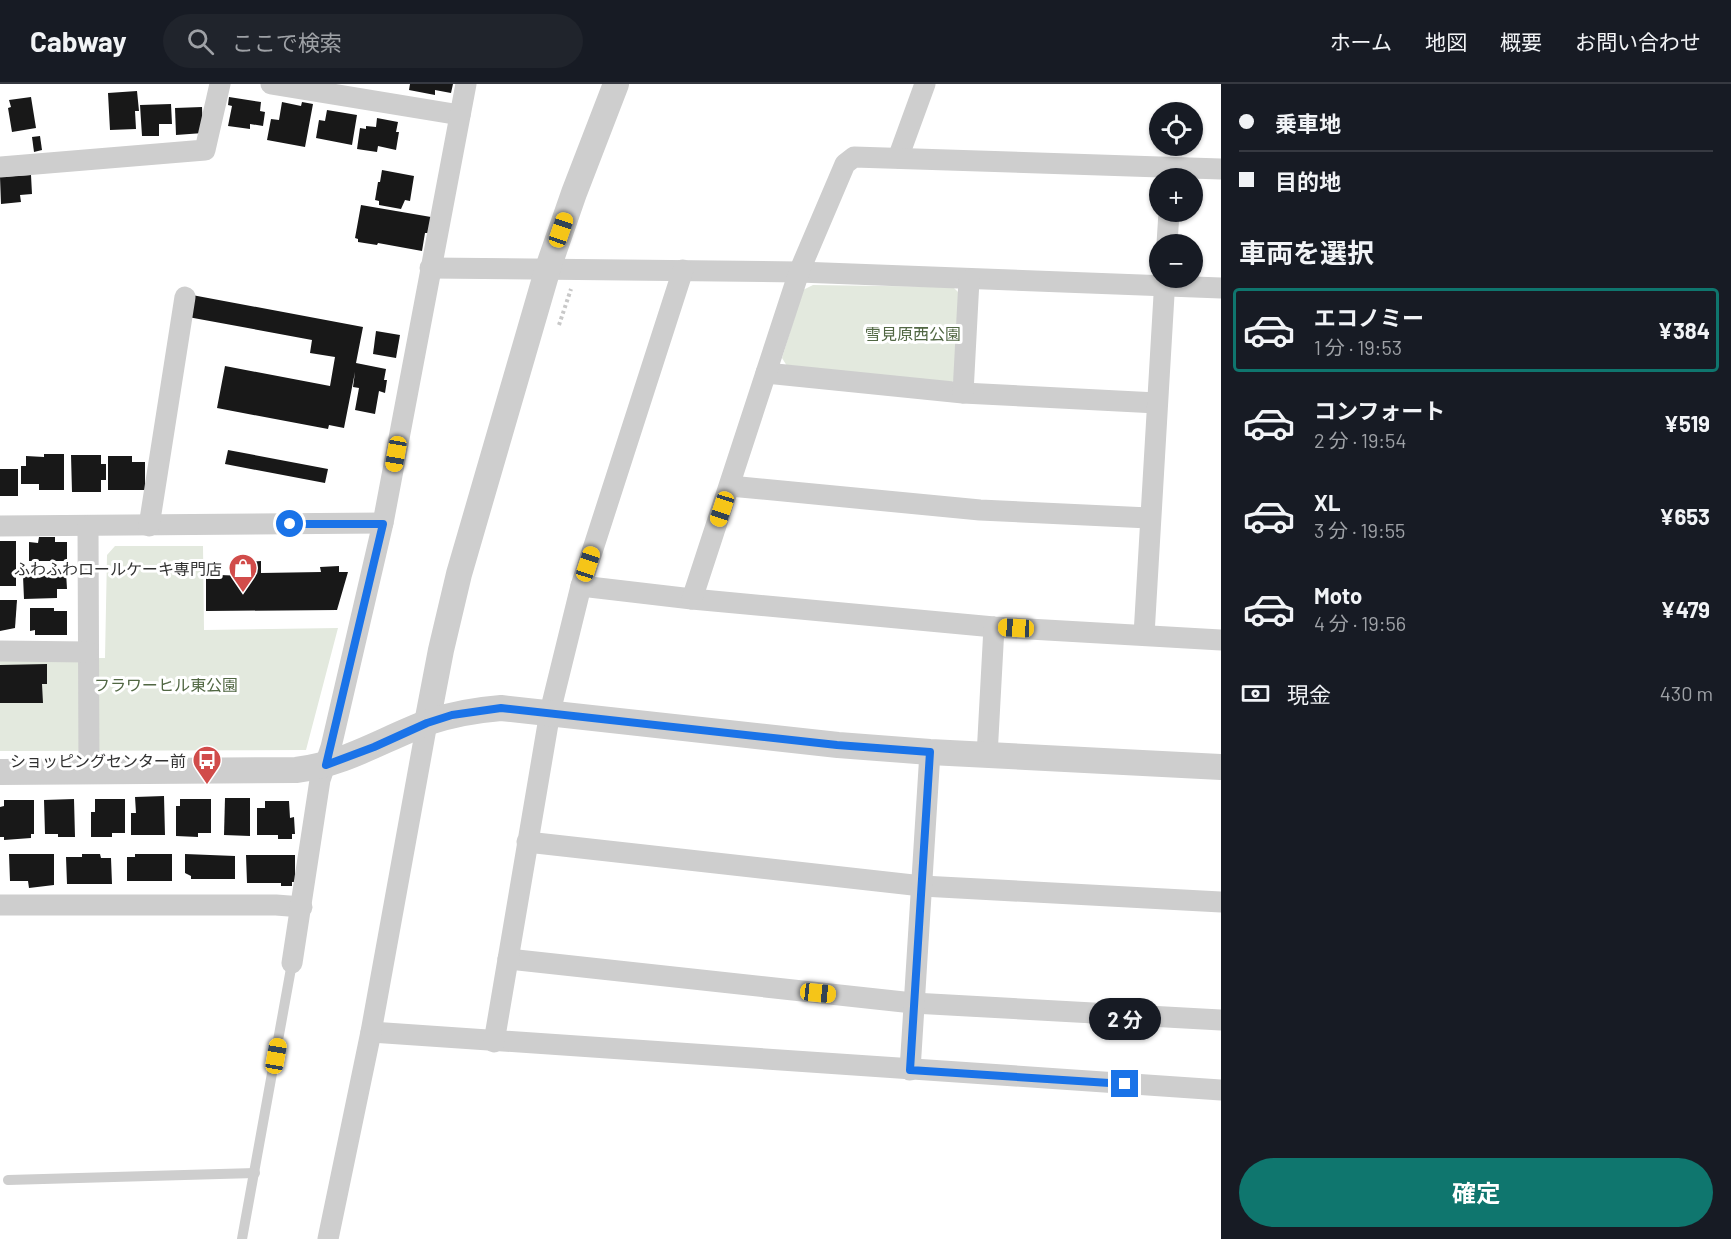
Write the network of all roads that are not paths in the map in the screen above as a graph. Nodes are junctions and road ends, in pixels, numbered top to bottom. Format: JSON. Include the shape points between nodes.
{"nodes":[{"id":1,"x":220,"y":84,"type":"edge"},
{"id":2,"x":271,"y":84,"type":"edge"},
{"id":3,"x":466,"y":84,"type":"edge"},
{"id":4,"x":616,"y":84,"type":"edge"},
{"id":5,"x":925,"y":84,"type":"edge"},
{"id":6,"x":460,"y":115,"type":"junction"},
{"id":7,"x":898,"y":158,"type":"junction"},
{"id":8,"x":0,"y":166,"type":"edge"},
{"id":9,"x":1221,"y":169,"type":"edge"},
{"id":10,"x":1203,"y":170,"type":"edge"},
{"id":11,"x":1149,"y":172,"type":"edge"},
{"id":12,"x":430,"y":268,"type":"junction"},
{"id":13,"x":548,"y":268,"type":"junction"},
{"id":14,"x":682,"y":270,"type":"junction"},
{"id":15,"x":799,"y":272,"type":"junction"},
{"id":16,"x":969,"y":280,"type":"junction"},
{"id":17,"x":1149,"y":282,"type":"edge"},
{"id":18,"x":1203,"y":286,"type":"edge"},
{"id":19,"x":1164,"y":288,"type":"edge"},
{"id":20,"x":1221,"y":288,"type":"edge"},
{"id":21,"x":185,"y":297,"type":"dead end"},
{"id":22,"x":766,"y":373,"type":"junction"},
{"id":23,"x":963,"y":393,"type":"junction"},
{"id":24,"x":1157,"y":403,"type":"junction"},
{"id":25,"x":730,"y":486,"type":"junction"},
{"id":26,"x":1149,"y":518,"type":"junction"},
{"id":27,"x":383,"y":524,"type":"junction"},
{"id":28,"x":149,"y":525,"type":"junction"},
{"id":29,"x":0,"y":526,"type":"edge"},
{"id":30,"x":88,"y":526,"type":"junction"},
{"id":31,"x":581,"y":586,"type":"junction"},
{"id":32,"x":692,"y":599,"type":"junction"},
{"id":33,"x":994,"y":627,"type":"junction"},
{"id":34,"x":1144,"y":635,"type":"junction"},
{"id":35,"x":1221,"y":640,"type":"edge"},
{"id":36,"x":0,"y":651,"type":"edge"},
{"id":37,"x":88,"y":652,"type":"junction"},
{"id":38,"x":550,"y":712,"type":"junction"},
{"id":39,"x":427,"y":723,"type":"junction"},
{"id":40,"x":930,"y":752,"type":"junction"},
{"id":41,"x":987,"y":756,"type":"junction"},
{"id":42,"x":326,"y":765,"type":"junction"},
{"id":43,"x":1221,"y":767,"type":"edge"},
{"id":44,"x":89,"y":771,"type":"junction"},
{"id":45,"x":0,"y":772,"type":"edge"},
{"id":46,"x":527,"y":842,"type":"junction"},
{"id":47,"x":922,"y":886,"type":"junction"},
{"id":48,"x":1221,"y":903,"type":"edge"},
{"id":49,"x":0,"y":905,"type":"edge"},
{"id":50,"x":302,"y":907,"type":"junction"},
{"id":51,"x":508,"y":959,"type":"junction"},
{"id":52,"x":292,"y":963,"type":"joint"},
{"id":53,"x":913,"y":1003,"type":"junction"},
{"id":54,"x":1221,"y":1020,"type":"edge"},
{"id":55,"x":371,"y":1032,"type":"junction"},
{"id":56,"x":494,"y":1042,"type":"junction"},
{"id":57,"x":910,"y":1070,"type":"junction"},
{"id":58,"x":1221,"y":1090,"type":"edge"},
{"id":59,"x":255,"y":1173,"type":"junction"},
{"id":60,"x":8,"y":1180,"type":"dead end"},
{"id":61,"x":242,"y":1239,"type":"edge"},
{"id":62,"x":328,"y":1239,"type":"edge"}],
"edges":[{"from":1,"to":8,"type":"street","via":[[205,150]]},
{"from":2,"to":6,"type":"street"},
{"from":3,"to":6,"type":"street"},
{"from":4,"to":13,"type":"street"},
{"from":5,"to":7,"type":"street"},
{"from":6,"to":12,"type":"street"},
{"from":7,"to":11,"type":"street"},
{"from":7,"to":15,"type":"street","via":[[854,157],[845,164]]},
{"from":9,"to":10,"type":"street"},
{"from":12,"to":13,"type":"street"},
{"from":12,"to":27,"type":"street"},
{"from":13,"to":14,"type":"street"},
{"from":13,"to":39,"type":"street","via":[[459,574]]},
{"from":14,"to":15,"type":"street"},
{"from":14,"to":31,"type":"street"},
{"from":15,"to":16,"type":"street"},
{"from":15,"to":22,"type":"street"},
{"from":16,"to":17,"type":"street"},
{"from":16,"to":23,"type":"street"},
{"from":18,"to":20,"type":"street"},
{"from":19,"to":24,"type":"street"},
{"from":21,"to":28,"type":"street"},
{"from":22,"to":23,"type":"street"},
{"from":22,"to":25,"type":"street"},
{"from":23,"to":24,"type":"street"},
{"from":24,"to":26,"type":"street"},
{"from":25,"to":26,"type":"street","via":[[980,510]]},
{"from":25,"to":32,"type":"street"},
{"from":26,"to":34,"type":"street"},
{"from":27,"to":28,"type":"street"},
{"from":27,"to":42,"type":"street"},
{"from":28,"to":30,"type":"street"},
{"from":29,"to":30,"type":"street"},
{"from":30,"to":37,"type":"street"},
{"from":31,"to":32,"type":"street"},
{"from":31,"to":38,"type":"street"},
{"from":32,"to":33,"type":"street"},
{"from":33,"to":34,"type":"street"},
{"from":33,"to":41,"type":"street"},
{"from":34,"to":35,"type":"street"},
{"from":36,"to":37,"type":"street"},
{"from":37,"to":44,"type":"street"},
{"from":38,"to":39,"type":"street","via":[[474,710]]},
{"from":38,"to":40,"type":"street"},
{"from":38,"to":46,"type":"street"},
{"from":39,"to":42,"type":"street"},
{"from":39,"to":55,"type":"street"},
{"from":40,"to":41,"type":"street"},
{"from":40,"to":47,"type":"street"},
{"from":41,"to":43,"type":"street"},
{"from":42,"to":44,"type":"street","via":[[296,770]]},
{"from":42,"to":50,"type":"street","via":[[320,780]]},
{"from":44,"to":45,"type":"street"},
{"from":46,"to":47,"type":"street"},
{"from":46,"to":51,"type":"street"},
{"from":47,"to":48,"type":"street"},
{"from":47,"to":53,"type":"street"},
{"from":49,"to":50,"type":"street"},
{"from":50,"to":52,"type":"street"},
{"from":51,"to":53,"type":"street"},
{"from":51,"to":56,"type":"street"},
{"from":52,"to":59,"type":"lane"},
{"from":53,"to":54,"type":"street"},
{"from":53,"to":57,"type":"street"},
{"from":55,"to":56,"type":"street"},
{"from":55,"to":62,"type":"street"},
{"from":56,"to":57,"type":"street"},
{"from":57,"to":58,"type":"street"},
{"from":59,"to":60,"type":"lane"},
{"from":59,"to":61,"type":"lane"}]}
